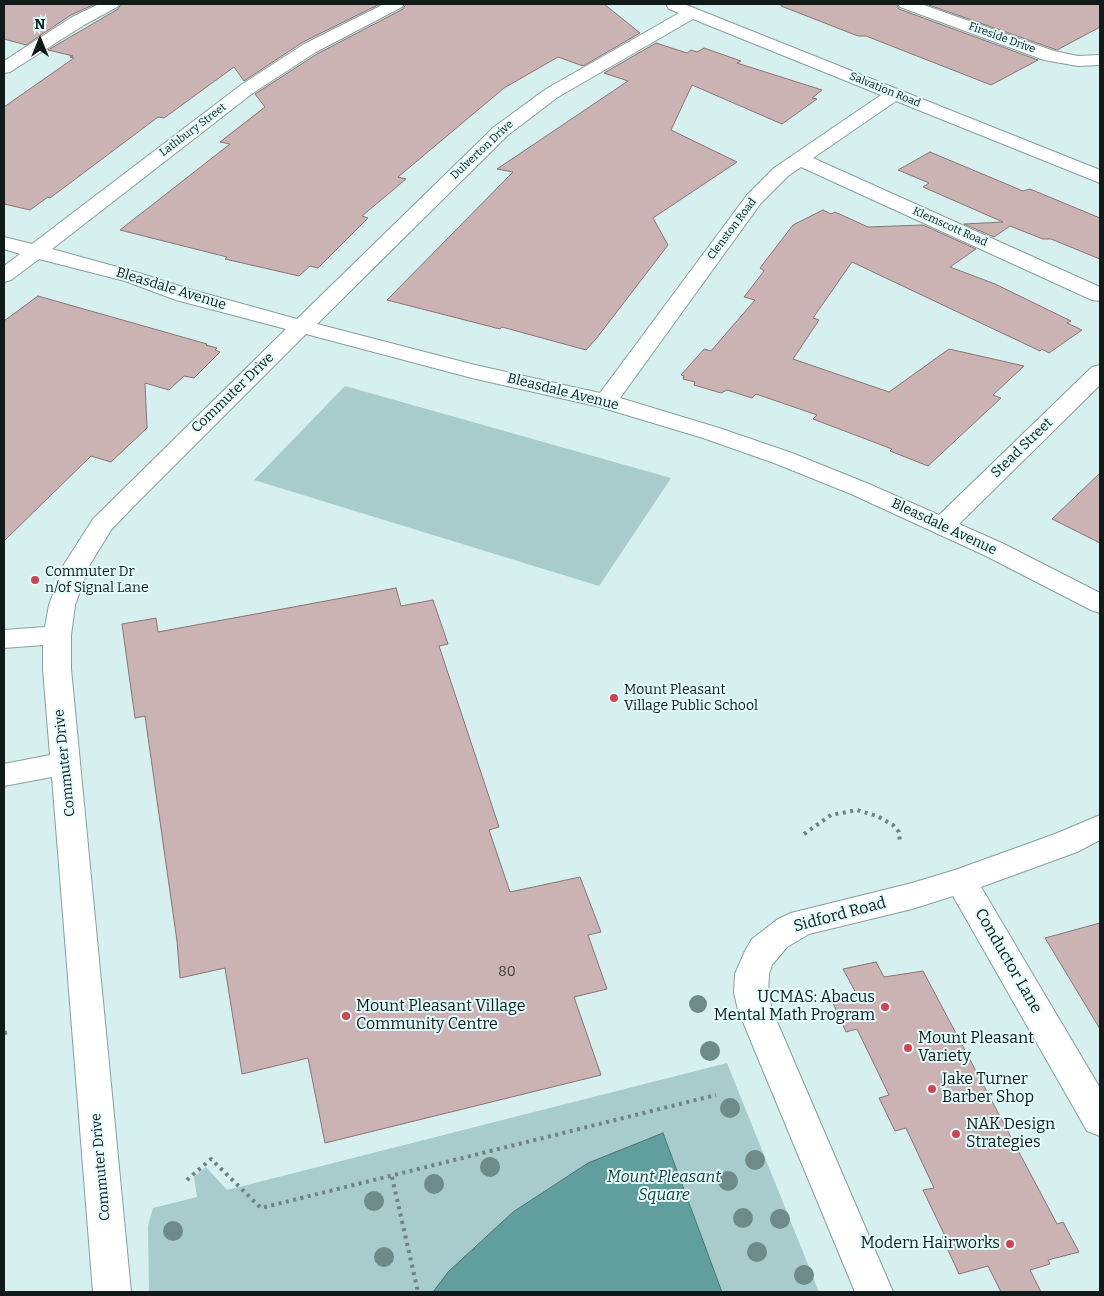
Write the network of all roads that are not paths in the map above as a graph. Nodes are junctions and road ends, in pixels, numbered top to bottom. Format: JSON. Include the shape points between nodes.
{"nodes":[{"id":1,"x":111,"y":4,"type":"edge"},
{"id":2,"x":396,"y":4,"type":"edge"},
{"id":3,"x":669,"y":4,"type":"edge"},
{"id":4,"x":906,"y":4,"type":"edge"},
{"id":5,"x":692,"y":13,"type":"junction"},
{"id":6,"x":1100,"y":60,"type":"edge"},
{"id":7,"x":4,"y":68,"type":"edge"},
{"id":8,"x":894,"y":94,"type":"junction"},
{"id":9,"x":799,"y":160,"type":"junction"},
{"id":10,"x":1100,"y":178,"type":"edge"},
{"id":11,"x":4,"y":243,"type":"edge"},
{"id":12,"x":36,"y":251,"type":"junction"},
{"id":13,"x":4,"y":276,"type":"edge"},
{"id":14,"x":1100,"y":294,"type":"edge"},
{"id":15,"x":301,"y":325,"type":"junction"},
{"id":16,"x":1100,"y":372,"type":"edge"},
{"id":17,"x":606,"y":401,"type":"junction"},
{"id":18,"x":943,"y":525,"type":"junction"},
{"id":19,"x":1100,"y":604,"type":"edge"},
{"id":20,"x":57,"y":635,"type":"junction"},
{"id":21,"x":4,"y":639,"type":"edge"},
{"id":22,"x":65,"y":763,"type":"junction"},
{"id":23,"x":4,"y":775,"type":"edge"},
{"id":24,"x":1100,"y":827,"type":"edge"},
{"id":25,"x":961,"y":881,"type":"junction"},
{"id":26,"x":1100,"y":1120,"type":"edge"},
{"id":27,"x":112,"y":1292,"type":"edge"},
{"id":28,"x":874,"y":1292,"type":"edge"}],
"edges":[{"from":1,"to":7,"type":"street"},
{"from":2,"to":12,"type":"street","name":"Lathbury Street","via":[[351,25],[276,69]]},
{"from":3,"to":5,"type":"street","name":"Salvation Road"},
{"from":4,"to":6,"type":"street","name":"Fireside Drive","via":[[1050,56],[1078,61]]},
{"from":5,"to":8,"type":"street","name":"Salvation Road"},
{"from":5,"to":15,"type":"street","name":"Dulverton Drive","via":[[552,93],[500,131]]},
{"from":8,"to":9,"type":"street","name":"Clenston Road"},
{"from":8,"to":10,"type":"street","name":"Salvation Road"},
{"from":9,"to":14,"type":"street","name":"Klemscott Road"},
{"from":9,"to":17,"type":"street","name":"Clenston Road","via":[[774,178],[754,199]]},
{"from":11,"to":12,"type":"street","name":"Bleasdale Avenue"},
{"from":12,"to":13,"type":"street","name":"Lathbury Street"},
{"from":12,"to":15,"type":"street","name":"Bleasdale Avenue","via":[[184,295]]},
{"from":15,"to":17,"type":"street","name":"Bleasdale Avenue","via":[[472,371]]},
{"from":15,"to":20,"type":"street","name":"Commuter Drive","via":[[102,525],[76,566],[62,605]]},
{"from":16,"to":18,"type":"street","name":"Stead Street"},
{"from":17,"to":18,"type":"street","name":"Bleasdale Avenue","via":[[783,458]]},
{"from":18,"to":19,"type":"street","name":"Bleasdale Avenue"},
{"from":20,"to":21,"type":"street"},
{"from":20,"to":22,"type":"street","name":"Commuter Drive"},
{"from":22,"to":23,"type":"street"},
{"from":22,"to":27,"type":"street","name":"Commuter Drive"},
{"from":24,"to":25,"type":"street","name":"Sidford Road","via":[[1058,846]]},
{"from":25,"to":26,"type":"street","name":"Conductor Lane"},
{"from":25,"to":28,"type":"street","name":"Sidford Road","via":[[802,922],[789,928],[764,949],[752,974],[751,993],[755,1010]]}]}
